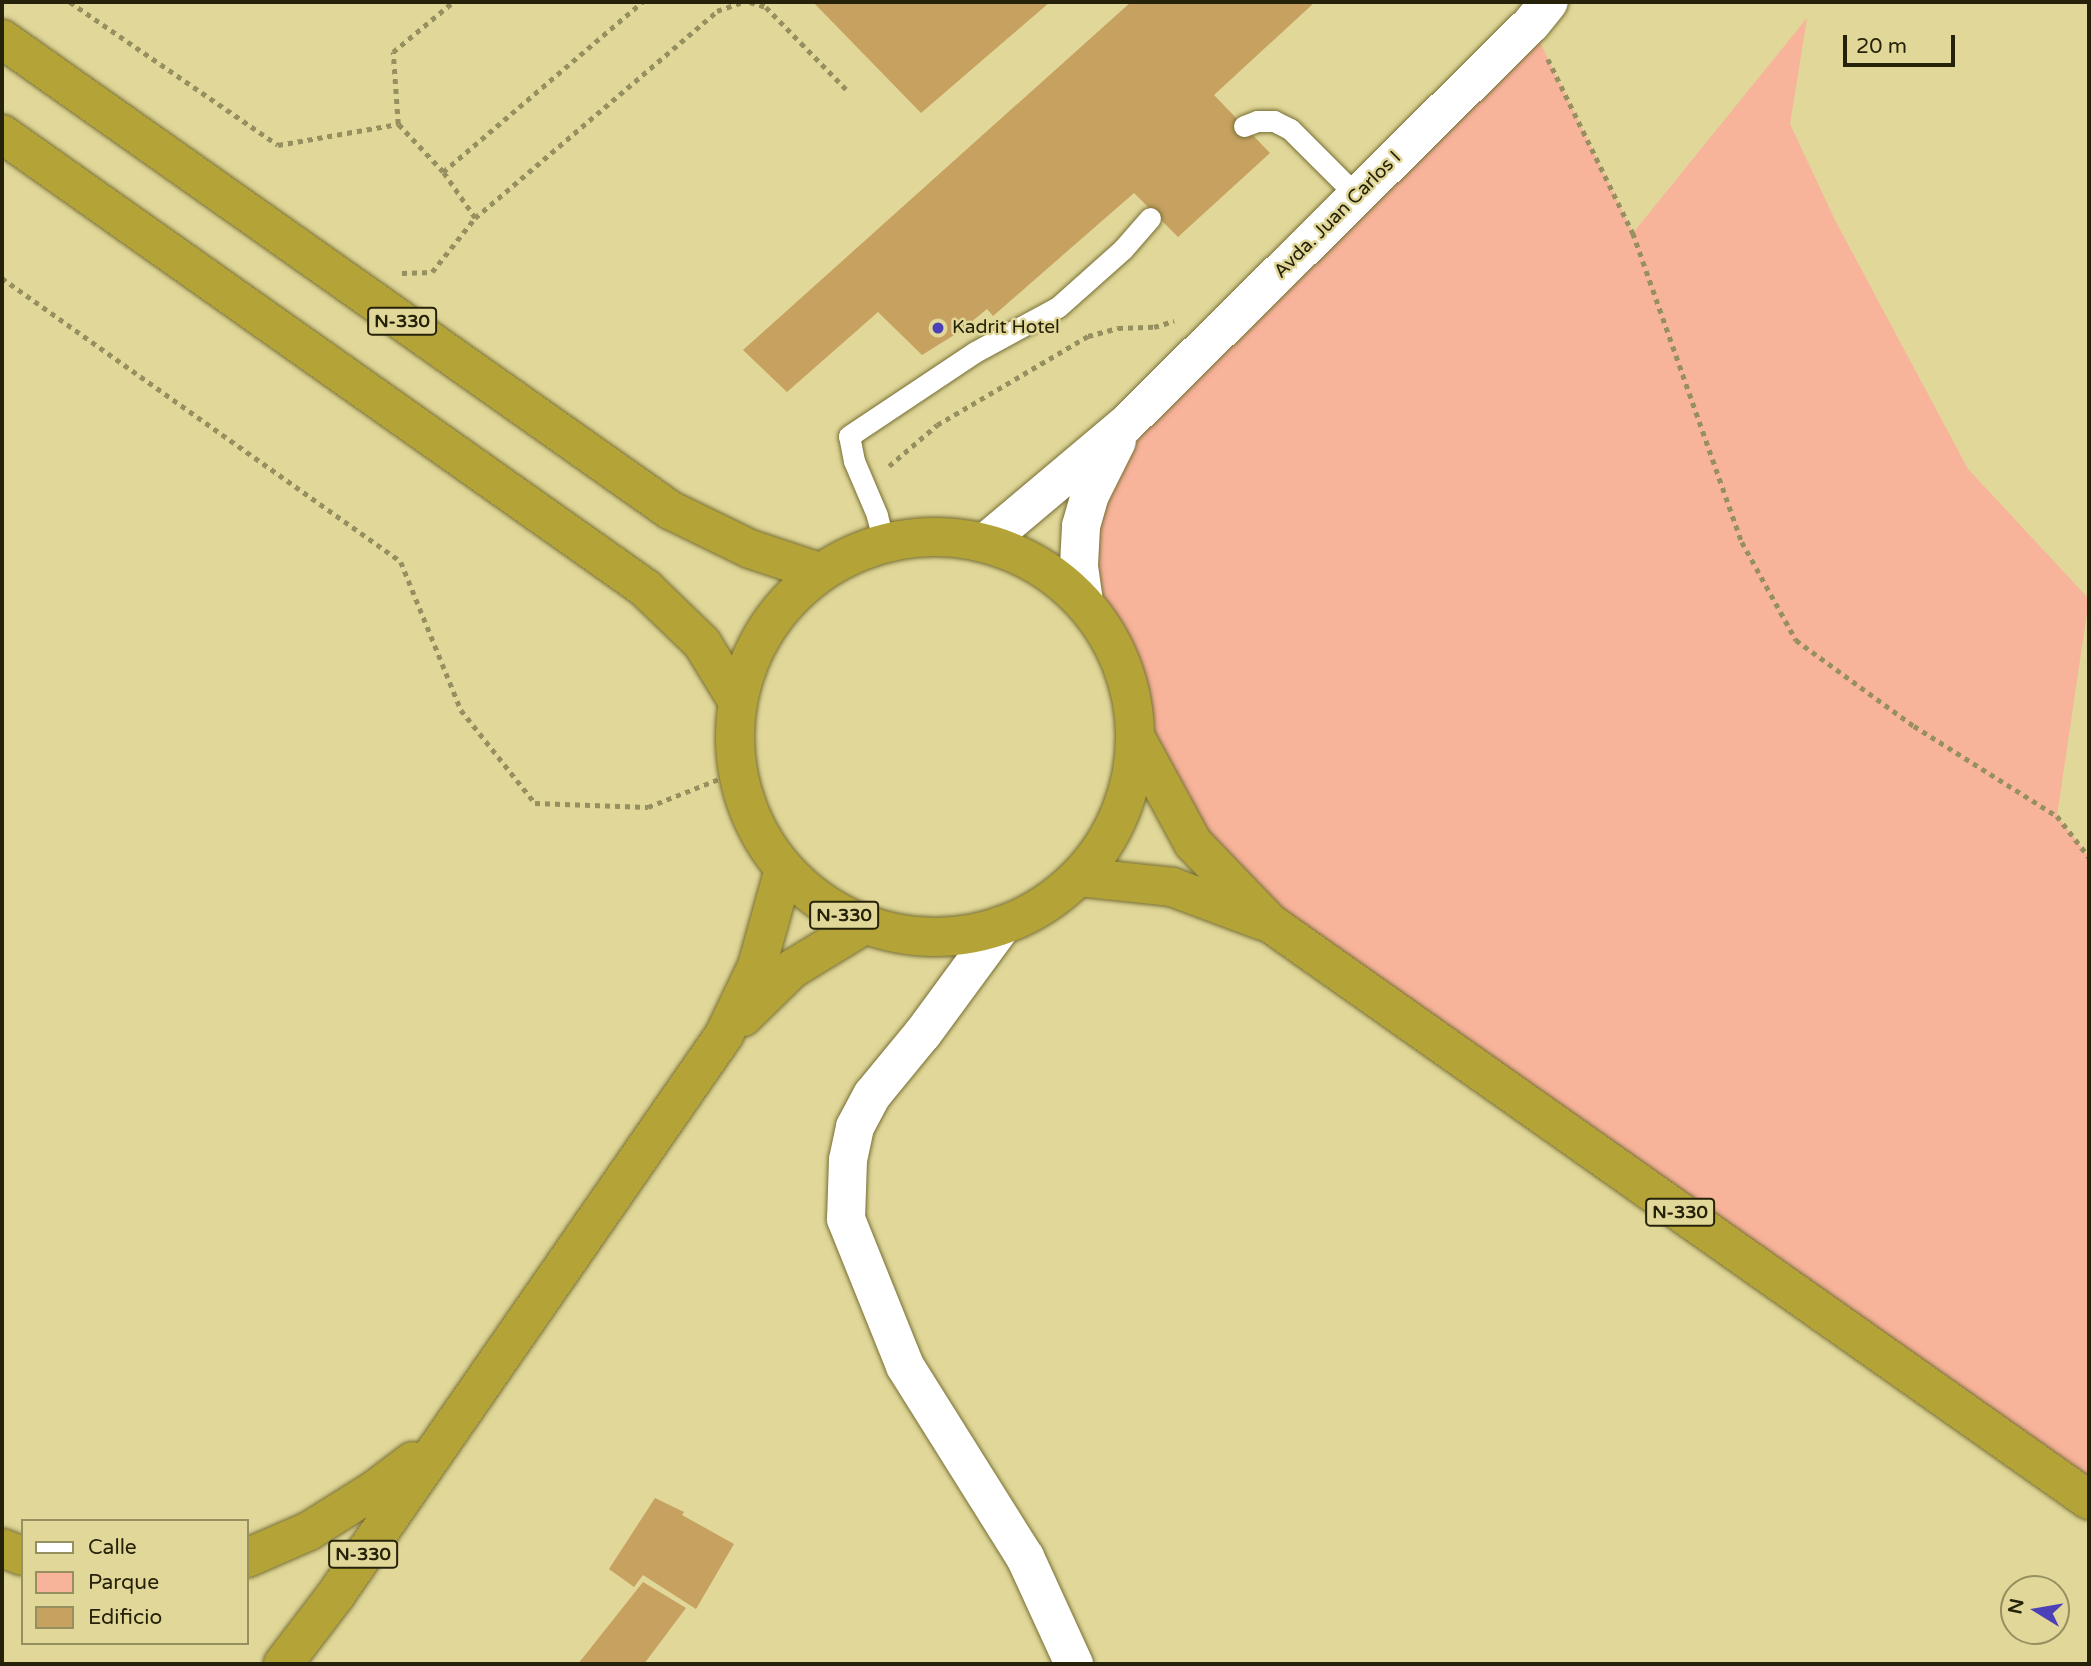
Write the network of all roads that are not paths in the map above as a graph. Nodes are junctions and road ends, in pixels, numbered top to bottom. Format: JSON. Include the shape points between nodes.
{"nodes":[{"id":1,"x":1540,"y":13,"type":"edge"},
{"id":2,"x":2,"y":39,"type":"edge"},
{"id":3,"x":1244,"y":126,"type":"dead end"},
{"id":4,"x":2,"y":134,"type":"edge"},
{"id":5,"x":1357,"y":196,"type":"junction"},
{"id":6,"x":1150,"y":218,"type":"dead end"},
{"id":7,"x":1125,"y":425,"type":"junction"},
{"id":8,"x":884,"y":542,"type":"junction"},
{"id":9,"x":986,"y":542,"type":"junction"},
{"id":10,"x":819,"y":572,"type":"junction"},
{"id":11,"x":1084,"y":602,"type":"junction"},
{"id":12,"x":738,"y":702,"type":"junction"},
{"id":13,"x":1136,"y":738,"type":"junction"},
{"id":14,"x":784,"y":869,"type":"junction"},
{"id":15,"x":1079,"y":877,"type":"junction"},
{"id":16,"x":1270,"y":923,"type":"junction"},
{"id":17,"x":863,"y":925,"type":"junction"},
{"id":18,"x":1000,"y":927,"type":"junction"},
{"id":19,"x":724,"y":1035,"type":"junction"},
{"id":20,"x":440,"y":1441,"type":"junction"},
{"id":21,"x":2089,"y":1500,"type":"edge"},
{"id":22,"x":2,"y":1548,"type":"edge"},
{"id":23,"x":21,"y":1555,"type":"edge"},
{"id":24,"x":248,"y":1558,"type":"edge"},
{"id":25,"x":283,"y":1664,"type":"edge"},
{"id":26,"x":1074,"y":1664,"type":"edge"}],
"edges":[{"from":1,"to":5,"type":"street","name":"Avda. Juan Carlos I"},
{"from":2,"to":10,"type":"highway","number":"N-330","via":[[670,510],[750,549]]},
{"from":3,"to":5,"type":"lane","via":[[1274,121],[1290,129]]},
{"from":4,"to":12,"type":"highway","via":[[645,587],[702,643]]},
{"from":5,"to":7,"type":"street","name":"Avda. Juan Carlos I"},
{"from":6,"to":8,"type":"lane","via":[[1115,257],[1058,307],[975,352],[849,436]]},
{"from":7,"to":9,"type":"street","name":"Avda. Juan Carlos I"},
{"from":7,"to":11,"type":"street","name":"Avda. Juan Carlos I","via":[[1090,495],[1081,526],[1079,565]]},
{"from":8,"to":9,"type":"highway","number":"N-330","via":[[935,535]]},
{"from":8,"to":10,"type":"highway","number":"N-330"},
{"from":9,"to":11,"type":"highway","number":"N-330","via":[[1039,565]]},
{"from":10,"to":12,"type":"highway","number":"N-330","via":[[781,608],[753,652]]},
{"from":11,"to":13,"type":"highway","number":"N-330","via":[[1112,643],[1130,688]]},
{"from":12,"to":14,"type":"highway","number":"N-330","via":[[737,772],[754,824]]},
{"from":13,"to":15,"type":"highway","number":"N-330","via":[[1129,788],[1110,835]]},
{"from":13,"to":16,"type":"highway","number":"N-330","via":[[1193,843]]},
{"from":14,"to":17,"type":"highway","number":"N-330","via":[[820,902]]},
{"from":14,"to":19,"type":"highway","via":[[757,966]]},
{"from":15,"to":16,"type":"highway","number":"N-330","via":[[1172,887]]},
{"from":15,"to":18,"type":"highway","number":"N-330","via":[[1043,906]]},
{"from":16,"to":21,"type":"highway","number":"N-330"},
{"from":17,"to":18,"type":"highway","number":"N-330","via":[[909,937],[955,937]]},
{"from":17,"to":19,"type":"highway","via":[[792,969]]},
{"from":18,"to":26,"type":"street","via":[[872,1095],[855,1126],[848,1160],[846,1219],[905,1366],[1025,1557]]},
{"from":19,"to":20,"type":"highway","number":"N-330"},
{"from":20,"to":24,"type":"highway","via":[[309,1531]]},
{"from":20,"to":25,"type":"highway","number":"N-330"},
{"from":22,"to":23,"type":"highway"}]}
